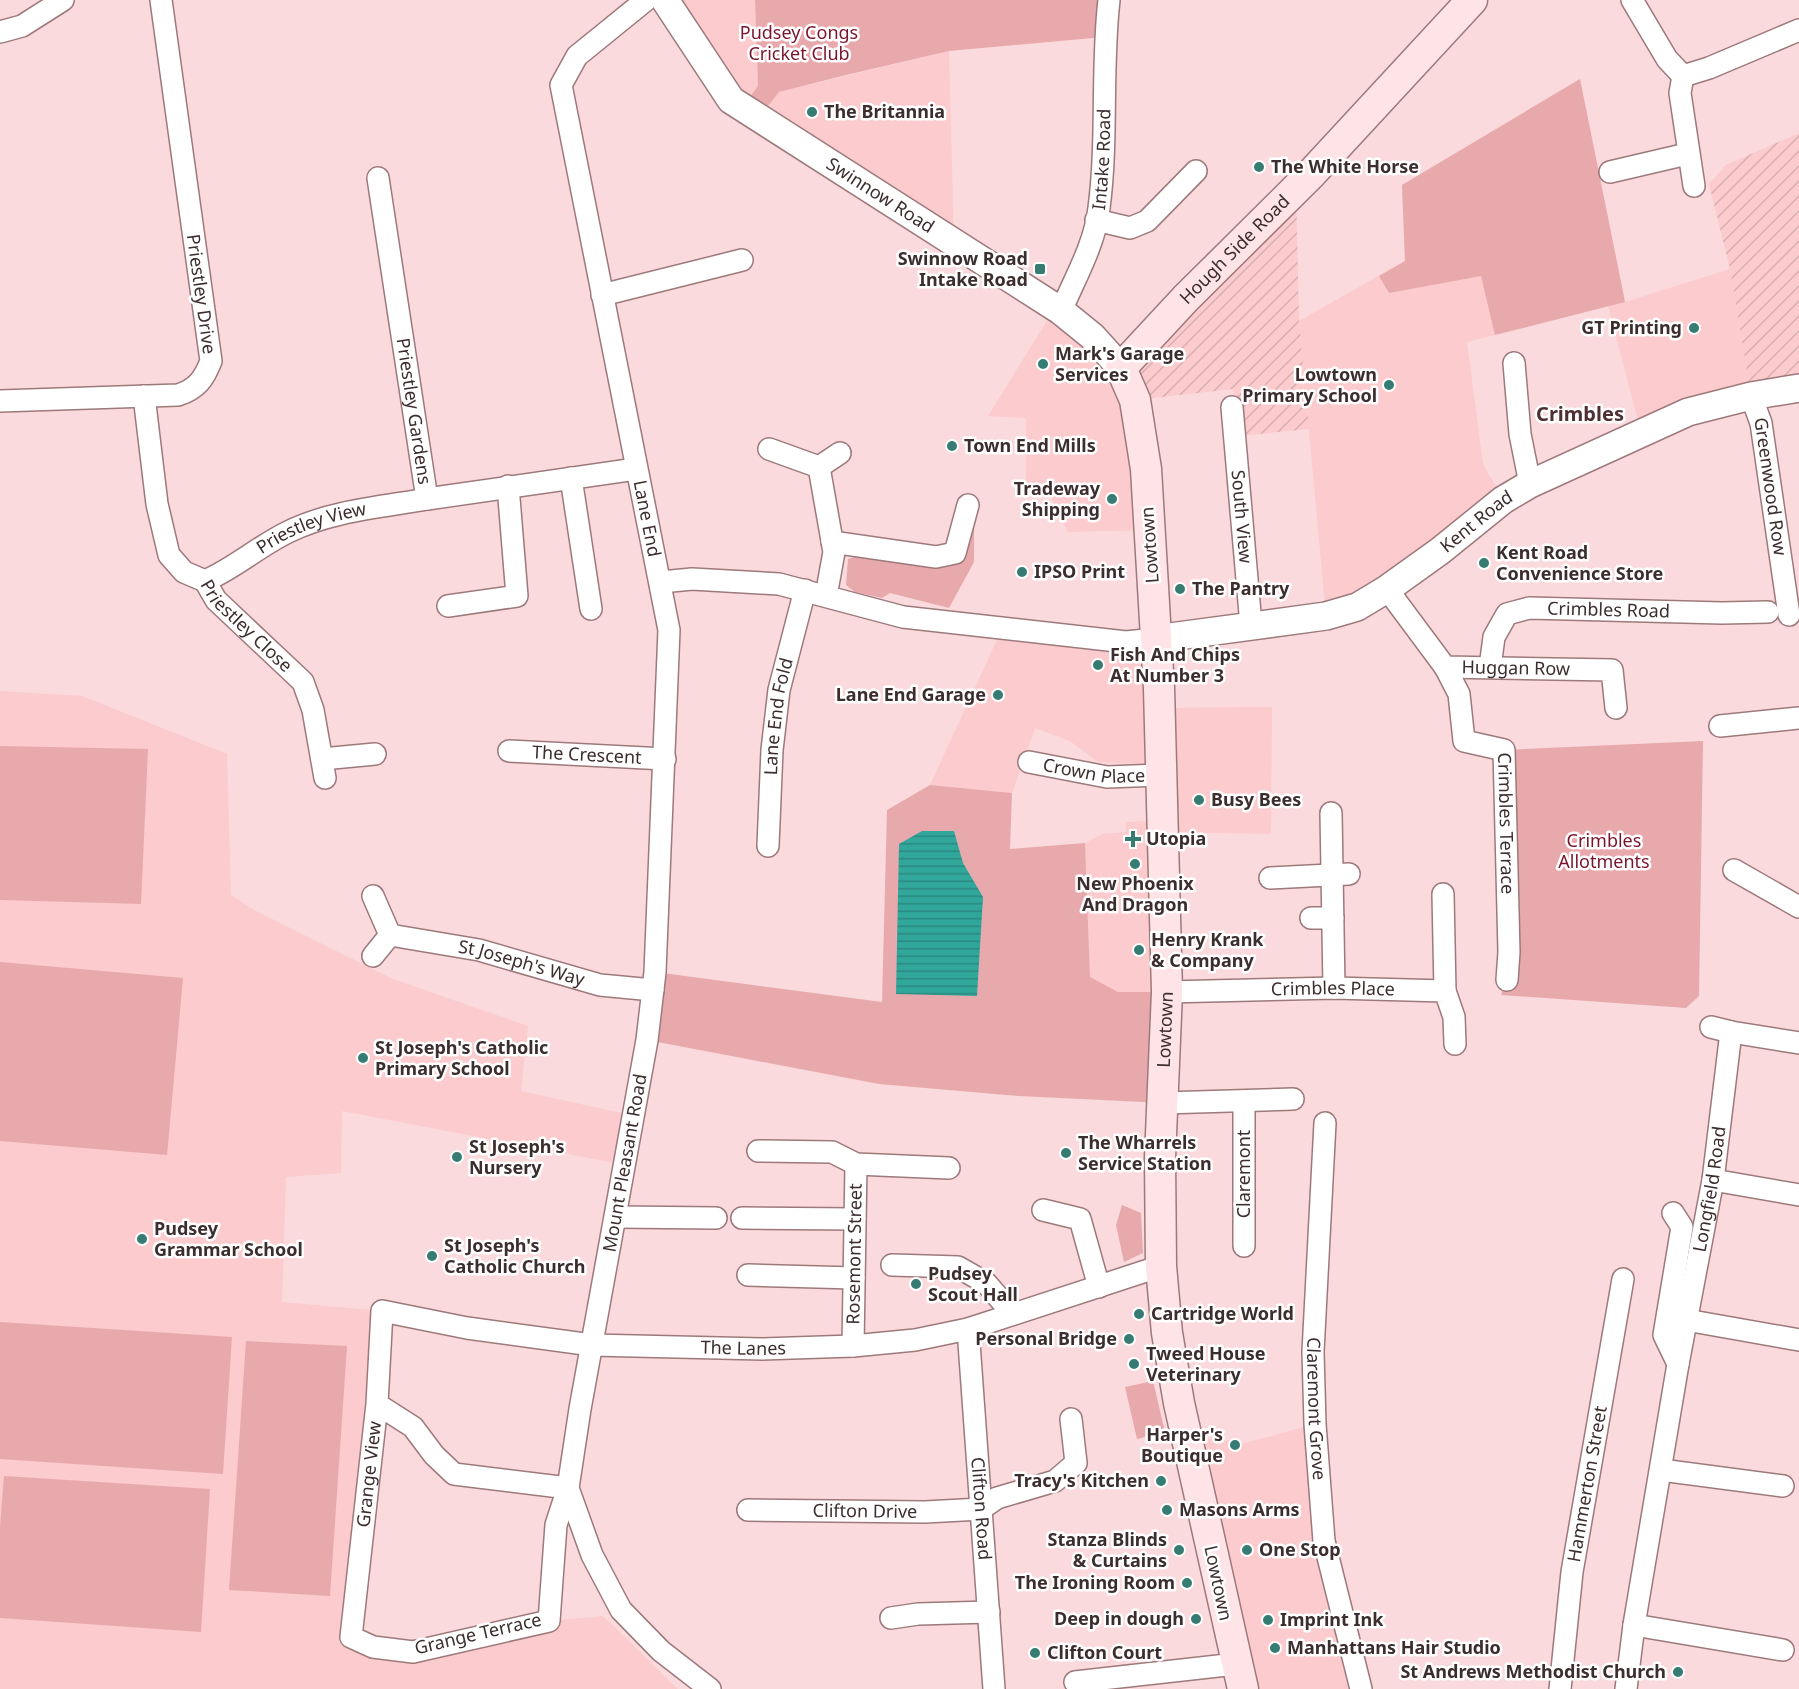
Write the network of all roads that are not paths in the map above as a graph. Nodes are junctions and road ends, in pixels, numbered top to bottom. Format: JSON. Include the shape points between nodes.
{"nodes":[{"id":1,"x":63,"y":0,"type":"edge"},
{"id":2,"x":161,"y":0,"type":"edge"},
{"id":3,"x":646,"y":0,"type":"edge"},
{"id":4,"x":665,"y":0,"type":"edge"},
{"id":5,"x":1109,"y":0,"type":"edge"},
{"id":6,"x":1472,"y":0,"type":"edge"},
{"id":7,"x":1632,"y":0,"type":"edge"},
{"id":8,"x":1799,"y":30,"type":"edge"},
{"id":9,"x":0,"y":32,"type":"edge"},
{"id":10,"x":1683,"y":76,"type":"junction"},
{"id":11,"x":1687,"y":154,"type":"junction"},
{"id":12,"x":1196,"y":171,"type":"dead end"},
{"id":13,"x":1610,"y":172,"type":"dead end"},
{"id":14,"x":378,"y":178,"type":"dead end"},
{"id":15,"x":1694,"y":186,"type":"dead end"},
{"id":16,"x":1096,"y":220,"type":"junction"},
{"id":17,"x":742,"y":260,"type":"dead end"},
{"id":18,"x":602,"y":295,"type":"junction"},
{"id":19,"x":1060,"y":311,"type":"junction"},
{"id":20,"x":1514,"y":363,"type":"dead end"},
{"id":21,"x":1121,"y":368,"type":"junction"},
{"id":22,"x":1799,"y":388,"type":"edge"},
{"id":23,"x":144,"y":396,"type":"junction"},
{"id":24,"x":1751,"y":396,"type":"junction"},
{"id":25,"x":0,"y":401,"type":"edge"},
{"id":26,"x":1232,"y":407,"type":"dead end"},
{"id":27,"x":769,"y":449,"type":"dead end"},
{"id":28,"x":840,"y":453,"type":"dead end"},
{"id":29,"x":819,"y":467,"type":"junction"},
{"id":30,"x":636,"y":469,"type":"junction"},
{"id":31,"x":570,"y":478,"type":"junction"},
{"id":32,"x":1530,"y":484,"type":"junction"},
{"id":33,"x":508,"y":486,"type":"junction"},
{"id":34,"x":427,"y":499,"type":"junction"},
{"id":35,"x":968,"y":505,"type":"dead end"},
{"id":36,"x":832,"y":542,"type":"junction"},
{"id":37,"x":205,"y":581,"type":"junction"},
{"id":38,"x":661,"y":582,"type":"junction"},
{"id":39,"x":1387,"y":589,"type":"junction"},
{"id":40,"x":805,"y":590,"type":"junction"},
{"id":41,"x":826,"y":596,"type":"junction"},
{"id":42,"x":448,"y":606,"type":"dead end"},
{"id":43,"x":591,"y":609,"type":"dead end"},
{"id":44,"x":1768,"y":612,"type":"dead end"},
{"id":45,"x":1789,"y":615,"type":"dead end"},
{"id":46,"x":1251,"y":625,"type":"junction"},
{"id":47,"x":1155,"y":639,"type":"junction"},
{"id":48,"x":1445,"y":667,"type":"junction"},
{"id":49,"x":1490,"y":667,"type":"junction"},
{"id":50,"x":1616,"y":708,"type":"dead end"},
{"id":51,"x":1799,"y":718,"type":"edge"},
{"id":52,"x":1720,"y":726,"type":"dead end"},
{"id":53,"x":509,"y":751,"type":"dead end"},
{"id":54,"x":375,"y":754,"type":"dead end"},
{"id":55,"x":665,"y":759,"type":"junction"},
{"id":56,"x":1029,"y":762,"type":"dead end"},
{"id":57,"x":1160,"y":775,"type":"junction"},
{"id":58,"x":1331,"y":813,"type":"dead end"},
{"id":59,"x":768,"y":846,"type":"dead end"},
{"id":60,"x":1734,"y":870,"type":"dead end"},
{"id":61,"x":1341,"y":874,"type":"junction"},
{"id":62,"x":1270,"y":878,"type":"dead end"},
{"id":63,"x":1443,"y":894,"type":"dead end"},
{"id":64,"x":373,"y":896,"type":"dead end"},
{"id":65,"x":1799,"y":907,"type":"edge"},
{"id":66,"x":1311,"y":918,"type":"dead end"},
{"id":67,"x":1333,"y":918,"type":"junction"},
{"id":68,"x":390,"y":935,"type":"junction"},
{"id":69,"x":374,"y":956,"type":"dead end"},
{"id":70,"x":1507,"y":980,"type":"dead end"},
{"id":71,"x":1334,"y":988,"type":"junction"},
{"id":72,"x":653,"y":990,"type":"junction"},
{"id":73,"x":1445,"y":991,"type":"junction"},
{"id":74,"x":1167,"y":992,"type":"junction"},
{"id":75,"x":1799,"y":1043,"type":"edge"},
{"id":76,"x":1455,"y":1044,"type":"dead end"},
{"id":77,"x":1164,"y":1078,"type":"junction"},
{"id":78,"x":1293,"y":1099,"type":"dead end"},
{"id":79,"x":1244,"y":1101,"type":"junction"},
{"id":80,"x":1325,"y":1124,"type":"dead end"},
{"id":81,"x":758,"y":1151,"type":"dead end"},
{"id":82,"x":856,"y":1164,"type":"junction"},
{"id":83,"x":949,"y":1168,"type":"dead end"},
{"id":84,"x":1713,"y":1180,"type":"junction"},
{"id":85,"x":1799,"y":1195,"type":"edge"},
{"id":86,"x":1043,"y":1210,"type":"dead end"},
{"id":87,"x":1673,"y":1213,"type":"dead end"},
{"id":88,"x":616,"y":1217,"type":"junction"},
{"id":89,"x":716,"y":1218,"type":"dead end"},
{"id":90,"x":742,"y":1218,"type":"dead end"},
{"id":91,"x":855,"y":1219,"type":"junction"},
{"id":92,"x":1244,"y":1246,"type":"dead end"},
{"id":93,"x":892,"y":1264,"type":"dead end"},
{"id":94,"x":1161,"y":1266,"type":"junction"},
{"id":95,"x":748,"y":1275,"type":"dead end"},
{"id":96,"x":854,"y":1278,"type":"junction"},
{"id":97,"x":1623,"y":1279,"type":"dead end"},
{"id":98,"x":1099,"y":1287,"type":"junction"},
{"id":99,"x":382,"y":1311,"type":"joint"},
{"id":100,"x":1012,"y":1314,"type":"junction"},
{"id":101,"x":1686,"y":1320,"type":"junction"},
{"id":102,"x":968,"y":1329,"type":"junction"},
{"id":103,"x":1799,"y":1340,"type":"edge"},
{"id":104,"x":592,"y":1344,"type":"junction"},
{"id":105,"x":853,"y":1346,"type":"junction"},
{"id":106,"x":1678,"y":1364,"type":"junction"},
{"id":107,"x":377,"y":1404,"type":"junction"},
{"id":108,"x":1071,"y":1419,"type":"dead end"},
{"id":109,"x":1661,"y":1470,"type":"junction"},
{"id":110,"x":1783,"y":1485,"type":"dead end"},
{"id":111,"x":568,"y":1488,"type":"junction"},
{"id":112,"x":981,"y":1509,"type":"junction"},
{"id":113,"x":748,"y":1510,"type":"dead end"},
{"id":114,"x":989,"y":1612,"type":"junction"},
{"id":115,"x":891,"y":1618,"type":"dead end"},
{"id":116,"x":1634,"y":1625,"type":"junction"},
{"id":117,"x":351,"y":1637,"type":"joint"},
{"id":118,"x":1783,"y":1650,"type":"dead end"},
{"id":119,"x":1240,"y":1676,"type":"edge"},
{"id":120,"x":1075,"y":1682,"type":"dead end"},
{"id":121,"x":710,"y":1689,"type":"edge"},
{"id":122,"x":994,"y":1689,"type":"edge"},
{"id":123,"x":1361,"y":1689,"type":"edge"},
{"id":124,"x":1560,"y":1689,"type":"edge"},
{"id":125,"x":1626,"y":1689,"type":"edge"}],
"edges":[{"from":1,"to":9,"type":"street","via":[[22,26]]},
{"from":2,"to":23,"type":"street","name":"Priestley Drive","via":[[211,362],[198,386],[189,392]]},
{"from":3,"to":18,"type":"street","name":"Lane End","via":[[577,56],[561,85]]},
{"from":4,"to":19,"type":"street","name":"Swinnow Road","via":[[731,100]]},
{"from":5,"to":16,"type":"street","name":"Intake Road"},
{"from":6,"to":21,"type":"main road","name":"Hough Side Road","via":[[1311,174]]},
{"from":7,"to":10,"type":"street","via":[[1667,59]]},
{"from":8,"to":10,"type":"street"},
{"from":10,"to":11,"type":"street","via":[[1680,93]]},
{"from":11,"to":13,"type":"street"},
{"from":11,"to":15,"type":"street"},
{"from":12,"to":16,"type":"street","via":[[1147,221],[1130,228]]},
{"from":14,"to":34,"type":"street","name":"Priestley Gardens"},
{"from":16,"to":19,"type":"street","name":"Intake Road","via":[[1088,249]]},
{"from":17,"to":18,"type":"street"},
{"from":18,"to":30,"type":"street","name":"Lane End"},
{"from":19,"to":21,"type":"street","name":"Swinnow Road","via":[[1093,337]]},
{"from":20,"to":32,"type":"street","via":[[1520,434]]},
{"from":21,"to":47,"type":"main road","name":"Lowtown","via":[[1135,400],[1146,469]]},
{"from":22,"to":24,"type":"street","name":"Kent Road"},
{"from":23,"to":25,"type":"street","name":"Priestley Drive"},
{"from":23,"to":37,"type":"street","name":"Priestley Close","via":[[169,555],[184,572]]},
{"from":24,"to":32,"type":"street","name":"Kent Road","via":[[1688,412]]},
{"from":24,"to":45,"type":"street","name":"Greenwood Row","via":[[1761,423]]},
{"from":26,"to":46,"type":"street","name":"South View"},
{"from":27,"to":29,"type":"street"},
{"from":28,"to":29,"type":"street"},
{"from":29,"to":36,"type":"street"},
{"from":30,"to":31,"type":"street","name":"Priestley Gardens"},
{"from":30,"to":38,"type":"street","name":"Lane End"},
{"from":31,"to":33,"type":"street","name":"Priestley Gardens"},
{"from":31,"to":43,"type":"street"},
{"from":32,"to":39,"type":"street","name":"Kent Road","via":[[1503,500]]},
{"from":33,"to":34,"type":"street","name":"Priestley Gardens"},
{"from":33,"to":42,"type":"street","via":[[517,596]]},
{"from":34,"to":37,"type":"street","name":"Priestley View","via":[[316,521],[288,531]]},
{"from":35,"to":36,"type":"street","via":[[955,553],[936,557]]},
{"from":36,"to":41,"type":"street","via":[[834,552]]},
{"from":37,"to":54,"type":"street","name":"Priestley Close","via":[[216,600],[303,682],[314,710],[324,768]]},
{"from":38,"to":40,"type":"street","name":"Lane End","via":[[712,579]]},
{"from":38,"to":55,"type":"street","name":"Mount Pleasant Road","via":[[669,630]]},
{"from":39,"to":46,"type":"street","name":"Kent Road","via":[[1357,607],[1326,616]]},
{"from":39,"to":48,"type":"street","name":"Huggan Row"},
{"from":40,"to":41,"type":"street","name":"Lane End"},
{"from":40,"to":59,"type":"street","name":"Lane End Fold","via":[[779,690],[771,750]]},
{"from":41,"to":47,"type":"street","name":"Lane End","via":[[940,623],[1125,642]]},
{"from":44,"to":49,"type":"street","name":"Crimbles Road","via":[[1529,608],[1507,614],[1494,637]]},
{"from":46,"to":47,"type":"street","name":"Kent Road"},
{"from":47,"to":57,"type":"main road","name":"Lowtown"},
{"from":48,"to":49,"type":"street","name":"Huggan Row"},
{"from":48,"to":70,"type":"street","name":"Crimbles Terrace","via":[[1459,694],[1464,741],[1504,750]]},
{"from":49,"to":50,"type":"street","name":"Huggan Row","via":[[1612,670]]},
{"from":51,"to":52,"type":"street"},
{"from":53,"to":55,"type":"street","name":"The Crescent"},
{"from":55,"to":72,"type":"street","name":"Mount Pleasant Road"},
{"from":56,"to":57,"type":"street","name":"Crown Place","via":[[1107,777]]},
{"from":57,"to":74,"type":"main road","name":"Lowtown"},
{"from":58,"to":61,"type":"street"},
{"from":60,"to":65,"type":"street"},
{"from":61,"to":62,"type":"street"},
{"from":61,"to":67,"type":"street"},
{"from":63,"to":73,"type":"street"},
{"from":64,"to":68,"type":"street"},
{"from":66,"to":67,"type":"street"},
{"from":67,"to":71,"type":"street"},
{"from":68,"to":69,"type":"street"},
{"from":68,"to":72,"type":"street","name":"St Joseph's Way","via":[[479,950],[600,985]]},
{"from":71,"to":73,"type":"street","name":"Crimbles Place"},
{"from":71,"to":74,"type":"street","name":"Crimbles Place"},
{"from":72,"to":88,"type":"street","name":"Mount Pleasant Road"},
{"from":73,"to":76,"type":"street","via":[[1454,1017]]},
{"from":74,"to":77,"type":"main road","name":"Lowtown"},
{"from":75,"to":84,"type":"street","name":"Longfield Road","via":[[1721,1030]]},
{"from":77,"to":79,"type":"street"},
{"from":77,"to":94,"type":"main road","name":"Lowtown"},
{"from":78,"to":79,"type":"street"},
{"from":79,"to":92,"type":"street","name":"Claremont"},
{"from":80,"to":123,"type":"street","name":"Claremont Grove","via":[[1313,1352],[1315,1424],[1324,1540]]},
{"from":81,"to":82,"type":"street","via":[[832,1152]]},
{"from":82,"to":83,"type":"street"},
{"from":82,"to":91,"type":"street","name":"Rosemont Street"},
{"from":84,"to":85,"type":"street"},
{"from":84,"to":101,"type":"street","name":"Longfield Road"},
{"from":86,"to":98,"type":"street","via":[[1080,1219]]},
{"from":87,"to":106,"type":"street","name":"Longfield Road","via":[[1682,1227],[1664,1335]]},
{"from":88,"to":89,"type":"street"},
{"from":88,"to":104,"type":"street","name":"Mount Pleasant Road"},
{"from":90,"to":91,"type":"street"},
{"from":91,"to":96,"type":"street","name":"Rosemont Street"},
{"from":93,"to":100,"type":"street","via":[[958,1267],[986,1283]]},
{"from":94,"to":98,"type":"street","name":"The Lanes"},
{"from":94,"to":119,"type":"main road","name":"Lowtown","via":[[1179,1403]]},
{"from":95,"to":96,"type":"street"},
{"from":96,"to":105,"type":"street","name":"Rosemont Street"},
{"from":97,"to":124,"type":"street","name":"Hammerton Street","via":[[1572,1572]]},
{"from":98,"to":100,"type":"street","name":"The Lanes"},
{"from":99,"to":104,"type":"street","name":"The Lanes","via":[[467,1328]]},
{"from":99,"to":107,"type":"street","name":"Grange View"},
{"from":100,"to":102,"type":"street","name":"The Lanes"},
{"from":101,"to":103,"type":"street"},
{"from":101,"to":106,"type":"street","name":"Longfield Road"},
{"from":102,"to":105,"type":"street","name":"The Lanes","via":[[915,1340]]},
{"from":102,"to":112,"type":"street","name":"Clifton Road"},
{"from":104,"to":105,"type":"street","name":"The Lanes","via":[[762,1349]]},
{"from":104,"to":111,"type":"street","name":"Mount Pleasant Road"},
{"from":106,"to":109,"type":"street","name":"Longfield Road"},
{"from":107,"to":111,"type":"street","via":[[413,1427],[454,1474]]},
{"from":107,"to":117,"type":"street","name":"Grange View"},
{"from":108,"to":112,"type":"street","via":[[1076,1463],[1055,1481],[997,1498]]},
{"from":109,"to":110,"type":"street"},
{"from":109,"to":116,"type":"street","name":"Longfield Road"},
{"from":111,"to":117,"type":"street","name":"Grange Terrace","via":[[556,1525],[549,1621],[413,1652],[373,1647]]},
{"from":111,"to":121,"type":"street","name":"Mount Pleasant Road","via":[[592,1555],[621,1610],[661,1651]]},
{"from":112,"to":113,"type":"street","name":"Clifton Drive"},
{"from":112,"to":114,"type":"street","name":"Clifton Road"},
{"from":114,"to":115,"type":"street"},
{"from":114,"to":122,"type":"street","name":"Clifton Road"},
{"from":116,"to":118,"type":"street"},
{"from":116,"to":125,"type":"street","name":"Longfield Road"},
{"from":119,"to":120,"type":"street"}]}
